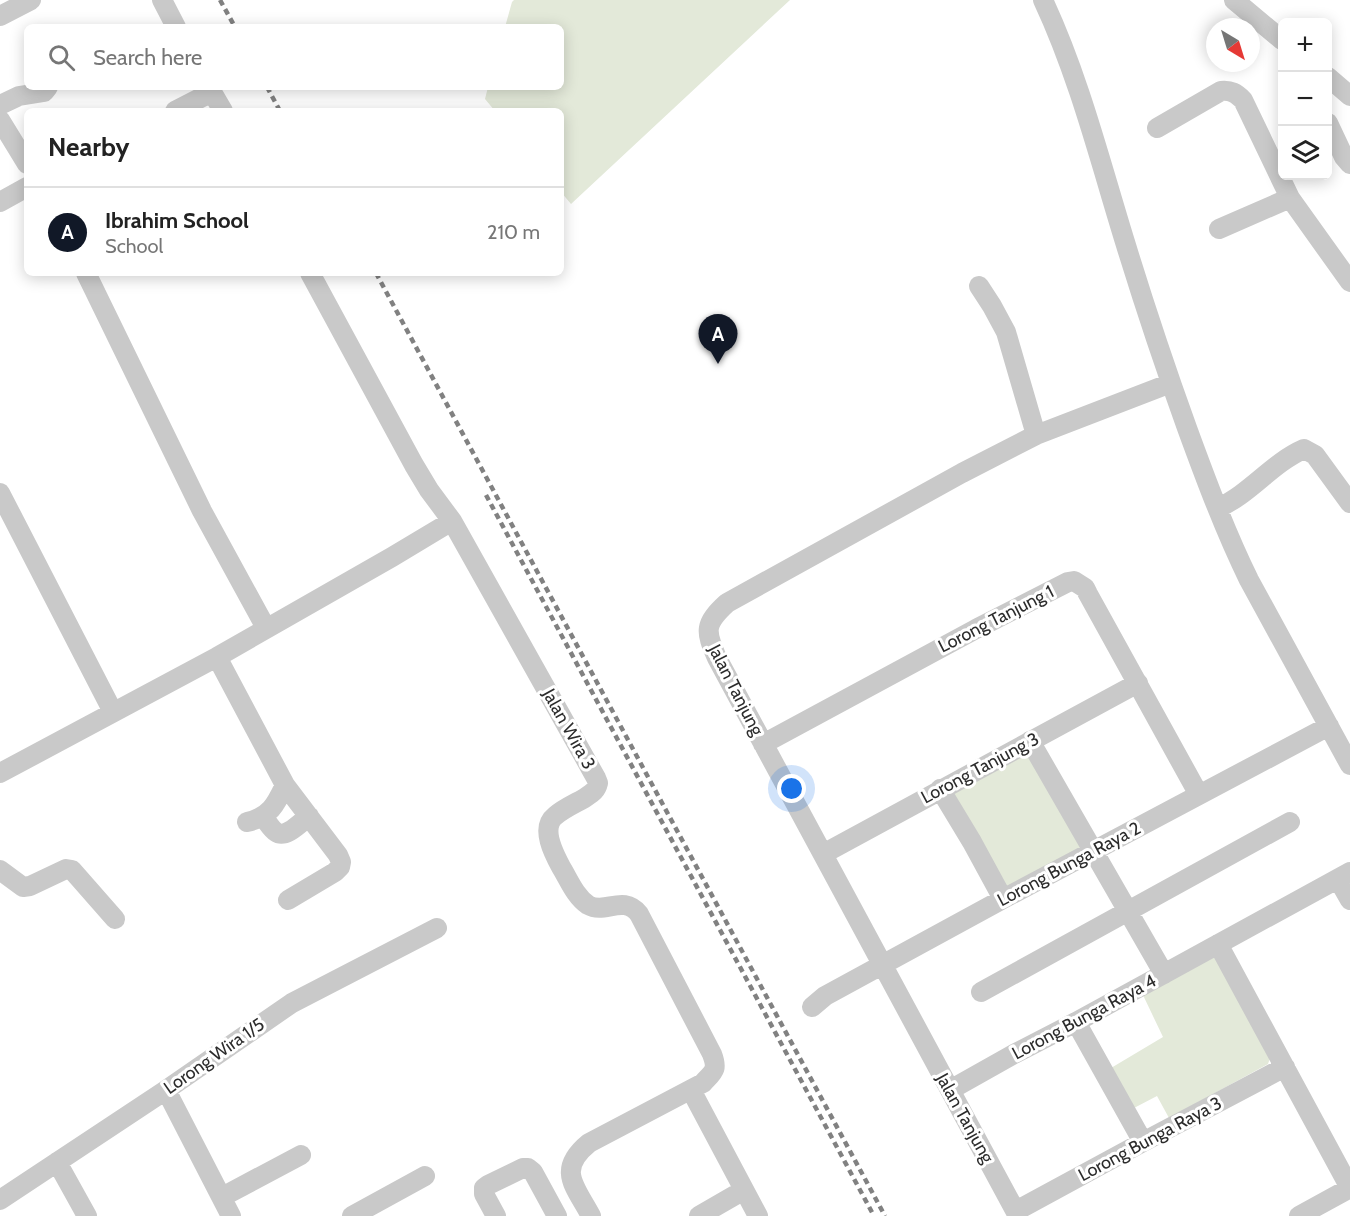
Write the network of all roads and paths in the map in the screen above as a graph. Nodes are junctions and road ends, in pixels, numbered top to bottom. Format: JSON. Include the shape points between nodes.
{"nodes":[{"id":1,"x":31,"y":0,"type":"edge"},
{"id":2,"x":162,"y":0,"type":"edge"},
{"id":3,"x":1043,"y":0,"type":"edge"},
{"id":4,"x":1234,"y":0,"type":"edge"},
{"id":5,"x":0,"y":16,"type":"edge"},
{"id":6,"x":174,"y":24,"type":"edge"},
{"id":7,"x":1278,"y":37,"type":"edge"},
{"id":8,"x":1332,"y":80,"type":"edge"},
{"id":9,"x":46,"y":90,"type":"edge"},
{"id":10,"x":209,"y":90,"type":"edge"},
{"id":11,"x":212,"y":90,"type":"edge"},
{"id":12,"x":1350,"y":96,"type":"edge"},
{"id":13,"x":0,"y":105,"type":"edge"},
{"id":14,"x":180,"y":108,"type":"edge"},
{"id":15,"x":220,"y":108,"type":"edge"},
{"id":16,"x":0,"y":120,"type":"edge"},
{"id":17,"x":1329,"y":126,"type":"edge"},
{"id":18,"x":1157,"y":128,"type":"dead end"},
{"id":19,"x":24,"y":159,"type":"edge"},
{"id":20,"x":1350,"y":164,"type":"edge"},
{"id":21,"x":24,"y":189,"type":"edge"},
{"id":22,"x":1290,"y":198,"type":"junction"},
{"id":23,"x":0,"y":202,"type":"edge"},
{"id":24,"x":1219,"y":229,"type":"dead end"},
{"id":25,"x":87,"y":276,"type":"edge"},
{"id":26,"x":312,"y":276,"type":"edge"},
{"id":27,"x":1350,"y":282,"type":"edge"},
{"id":28,"x":979,"y":286,"type":"dead end"},
{"id":29,"x":1171,"y":383,"type":"junction"},
{"id":30,"x":1036,"y":435,"type":"junction"},
{"id":31,"x":0,"y":493,"type":"edge"},
{"id":32,"x":1350,"y":504,"type":"edge"},
{"id":33,"x":1218,"y":507,"type":"junction"},
{"id":34,"x":452,"y":521,"type":"junction"},
{"id":35,"x":266,"y":628,"type":"junction"},
{"id":36,"x":217,"y":657,"type":"junction"},
{"id":37,"x":1138,"y":683,"type":"junction"},
{"id":38,"x":113,"y":712,"type":"junction"},
{"id":39,"x":1329,"y":726,"type":"junction"},
{"id":40,"x":1030,"y":741,"type":"junction"},
{"id":41,"x":764,"y":744,"type":"junction"},
{"id":42,"x":1350,"y":765,"type":"edge"},
{"id":43,"x":0,"y":773,"type":"edge"},
{"id":44,"x":285,"y":785,"type":"junction"},
{"id":45,"x":940,"y":789,"type":"junction"},
{"id":46,"x":1199,"y":795,"type":"junction"},
{"id":47,"x":309,"y":816,"type":"junction"},
{"id":48,"x":1290,"y":822,"type":"dead end"},
{"id":49,"x":1094,"y":851,"type":"junction"},
{"id":50,"x":823,"y":854,"type":"junction"},
{"id":51,"x":0,"y":870,"type":"edge"},
{"id":52,"x":1344,"y":875,"type":"edge"},
{"id":53,"x":1003,"y":899,"type":"junction"},
{"id":54,"x":288,"y":900,"type":"dead end"},
{"id":55,"x":1350,"y":900,"type":"edge"},
{"id":56,"x":1128,"y":911,"type":"junction"},
{"id":57,"x":115,"y":919,"type":"dead end"},
{"id":58,"x":437,"y":928,"type":"dead end"},
{"id":59,"x":1218,"y":944,"type":"junction"},
{"id":60,"x":882,"y":965,"type":"junction"},
{"id":61,"x":1164,"y":974,"type":"junction"},
{"id":62,"x":981,"y":992,"type":"dead end"},
{"id":63,"x":812,"y":1007,"type":"dead end"},
{"id":64,"x":1076,"y":1022,"type":"junction"},
{"id":65,"x":1286,"y":1067,"type":"junction"},
{"id":66,"x":166,"y":1090,"type":"junction"},
{"id":67,"x":691,"y":1090,"type":"junction"},
{"id":68,"x":950,"y":1090,"type":"junction"},
{"id":69,"x":1143,"y":1142,"type":"junction"},
{"id":70,"x":301,"y":1155,"type":"dead end"},
{"id":71,"x":57,"y":1162,"type":"junction"},
{"id":72,"x":425,"y":1176,"type":"dead end"},
{"id":73,"x":1350,"y":1188,"type":"edge"},
{"id":74,"x":744,"y":1190,"type":"junction"},
{"id":75,"x":222,"y":1197,"type":"junction"},
{"id":76,"x":0,"y":1200,"type":"edge"},
{"id":77,"x":1017,"y":1214,"type":"edge"},
{"id":78,"x":87,"y":1216,"type":"edge"},
{"id":79,"x":231,"y":1216,"type":"edge"},
{"id":80,"x":352,"y":1216,"type":"edge"},
{"id":81,"x":496,"y":1216,"type":"edge"},
{"id":82,"x":557,"y":1216,"type":"edge"},
{"id":83,"x":591,"y":1216,"type":"edge"},
{"id":84,"x":699,"y":1216,"type":"edge"},
{"id":85,"x":758,"y":1216,"type":"edge"},
{"id":86,"x":1299,"y":1216,"type":"edge"}],
"edges":[{"from":1,"to":5,"type":"street"},
{"from":2,"to":6,"type":"street"},
{"from":3,"to":29,"type":"street","via":[[1082,101]]},
{"from":4,"to":7,"type":"street"},
{"from":8,"to":12,"type":"street"},
{"from":9,"to":13,"type":"street"},
{"from":10,"to":14,"type":"street"},
{"from":11,"to":15,"type":"street"},
{"from":16,"to":19,"type":"street"},
{"from":17,"to":20,"type":"street"},
{"from":18,"to":22,"type":"street","via":[[1221,91],[1236,94],[1243,100]]},
{"from":21,"to":23,"type":"street"},
{"from":22,"to":24,"type":"street"},
{"from":22,"to":27,"type":"street"},
{"from":25,"to":35,"type":"street","via":[[202,511]]},
{"from":26,"to":34,"type":"street","name":"Jalan Wira 3","via":[[414,465]]},
{"from":28,"to":30,"type":"street","via":[[1006,332]]},
{"from":29,"to":30,"type":"street","name":"Jalan Tanjung"},
{"from":29,"to":33,"type":"street"},
{"from":30,"to":41,"type":"street","name":"Jalan Tanjung","via":[[719,610],[711,620],[709,639]]},
{"from":31,"to":38,"type":"street"},
{"from":32,"to":33,"type":"street","via":[[1315,455],[1304,449]]},
{"from":33,"to":39,"type":"street","via":[[1253,588]]},
{"from":34,"to":35,"type":"street"},
{"from":34,"to":67,"type":"street","name":"Jalan Wira 3","via":[[598,783],[594,792],[550,821],[555,856],[589,906],[625,905],[634,907],[639,914],[716,1063],[703,1083]]},
{"from":35,"to":36,"type":"street"},
{"from":36,"to":38,"type":"street"},
{"from":36,"to":44,"type":"street"},
{"from":37,"to":40,"type":"street","name":"Lorong Tanjung 3"},
{"from":37,"to":41,"type":"street","name":"Lorong Tanjung 1","via":[[1085,588],[1074,581],[976,628]]},
{"from":37,"to":46,"type":"street","name":"Lorong Tanjung 1"},
{"from":38,"to":43,"type":"street"},
{"from":39,"to":42,"type":"street"},
{"from":39,"to":46,"type":"street","name":"Lorong Bunga Raya 2"},
{"from":40,"to":45,"type":"street","name":"Lorong Tanjung 3"},
{"from":40,"to":49,"type":"street"},
{"from":41,"to":50,"type":"street","name":"Jalan Tanjung"},
{"from":44,"to":47,"type":"street"},
{"from":44,"to":47,"type":"street","via":[[279,798],[255,819],[284,834]]},
{"from":45,"to":50,"type":"street","name":"Lorong Tanjung 3"},
{"from":45,"to":53,"type":"street"},
{"from":46,"to":49,"type":"street","name":"Lorong Bunga Raya 2"},
{"from":47,"to":54,"type":"street","via":[[339,855],[340,867]]},
{"from":48,"to":56,"type":"street"},
{"from":49,"to":53,"type":"street","name":"Lorong Bunga Raya 2"},
{"from":49,"to":56,"type":"street"},
{"from":50,"to":60,"type":"street","name":"Jalan Tanjung"},
{"from":51,"to":57,"type":"street","via":[[23,887],[72,870]]},
{"from":52,"to":55,"type":"street"},
{"from":52,"to":59,"type":"street","name":"Lorong Bunga Raya 4"},
{"from":53,"to":60,"type":"street","name":"Lorong Bunga Raya 2"},
{"from":56,"to":61,"type":"street"},
{"from":56,"to":62,"type":"street"},
{"from":58,"to":66,"type":"street","name":"Lorong Wira 1/5","via":[[292,1003]]},
{"from":59,"to":61,"type":"street","name":"Lorong Bunga Raya 4"},
{"from":59,"to":65,"type":"street"},
{"from":60,"to":63,"type":"street","name":"Lorong Bunga Raya 2"},
{"from":60,"to":68,"type":"street","name":"Jalan Tanjung"},
{"from":61,"to":64,"type":"street","name":"Lorong Bunga Raya 4"},
{"from":64,"to":68,"type":"street","name":"Lorong Bunga Raya 4"},
{"from":64,"to":69,"type":"street"},
{"from":65,"to":69,"type":"street","name":"Lorong Bunga Raya 3"},
{"from":65,"to":73,"type":"street"},
{"from":66,"to":71,"type":"street","name":"Lorong Wira 1/5"},
{"from":66,"to":75,"type":"street"},
{"from":67,"to":74,"type":"street"},
{"from":67,"to":83,"type":"street","name":"Jalan Wira 3","via":[[589,1143],[579,1152],[572,1161],[572,1180]]},
{"from":68,"to":77,"type":"street","name":"Jalan Tanjung"},
{"from":69,"to":77,"type":"street","name":"Lorong Bunga Raya 3"},
{"from":70,"to":75,"type":"street"},
{"from":71,"to":76,"type":"street","name":"Lorong Wira 1/5"},
{"from":71,"to":78,"type":"street"},
{"from":72,"to":80,"type":"street"},
{"from":73,"to":86,"type":"street"},
{"from":74,"to":84,"type":"street"},
{"from":74,"to":85,"type":"street"},
{"from":75,"to":79,"type":"street"},
{"from":81,"to":82,"type":"street","via":[[484,1188],[523,1168],[533,1172]]}]}
